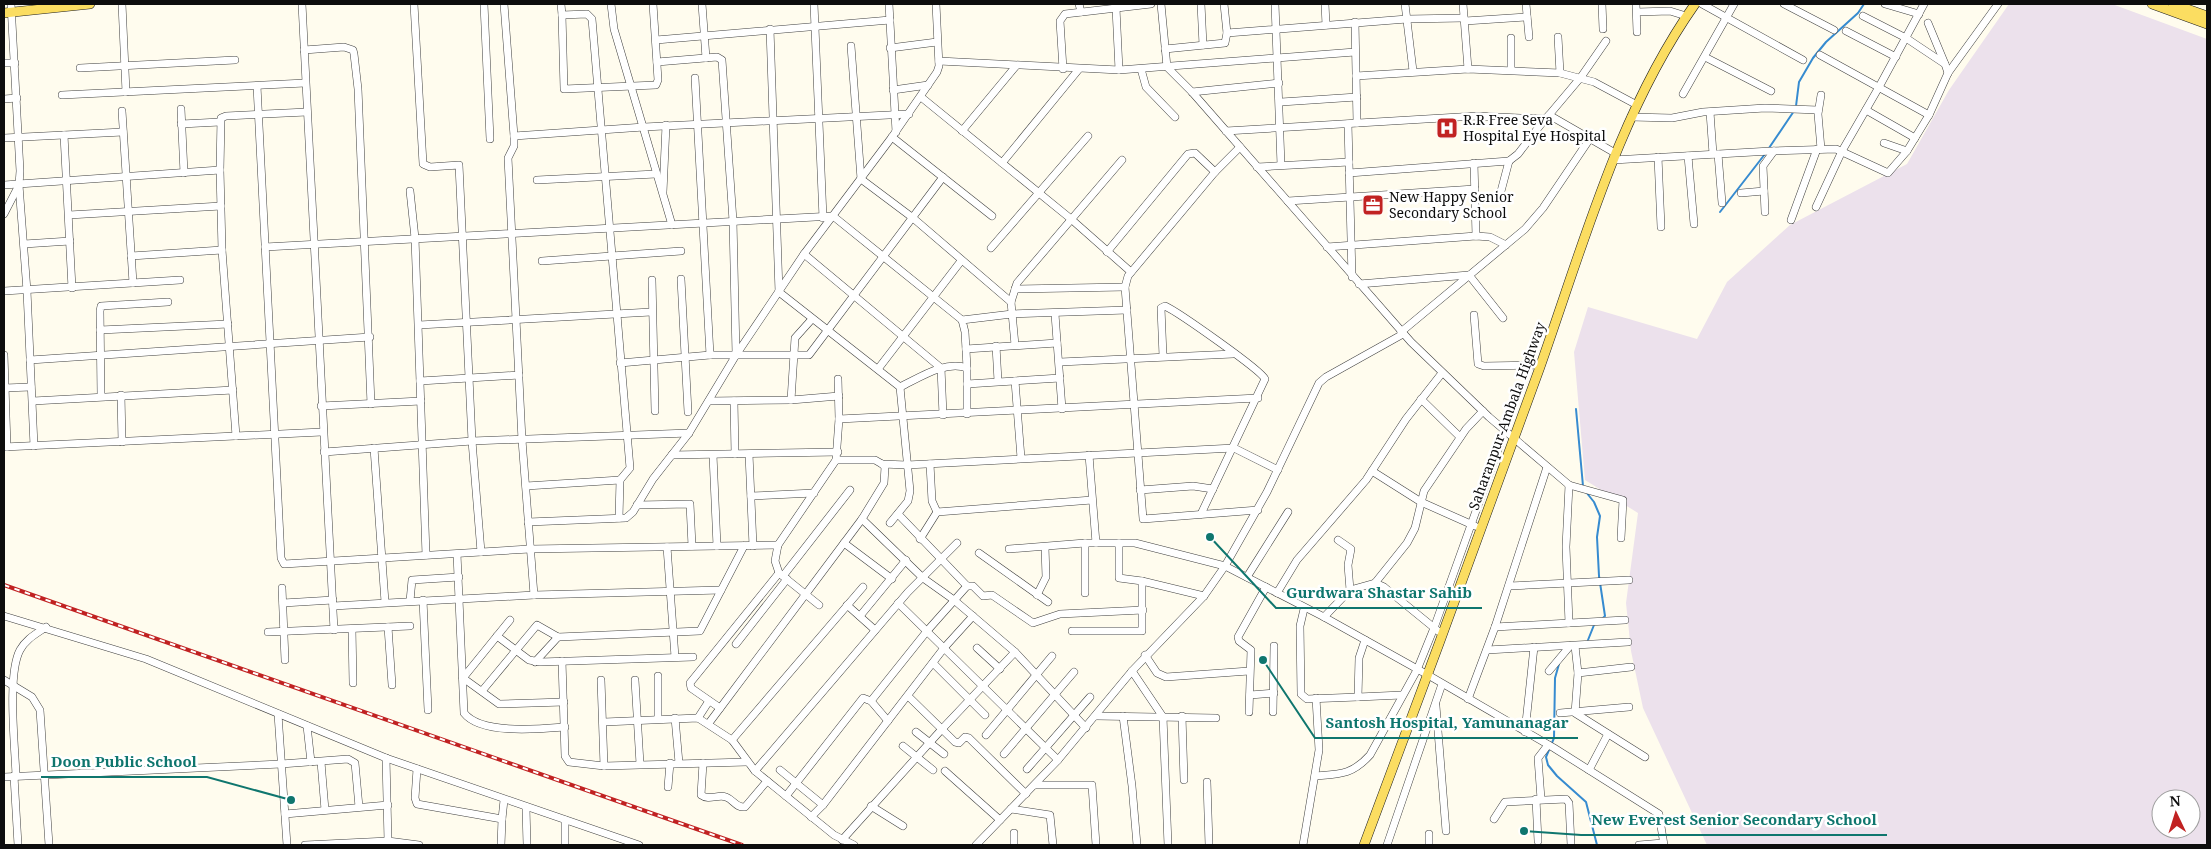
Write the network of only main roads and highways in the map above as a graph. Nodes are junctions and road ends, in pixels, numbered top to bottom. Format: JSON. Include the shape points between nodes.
{"nodes":[{"id":1,"x":90,"y":4,"type":"edge"},
{"id":2,"x":1695,"y":4,"type":"edge"},
{"id":3,"x":2152,"y":4,"type":"edge"},
{"id":4,"x":2173,"y":4,"type":"edge"},
{"id":5,"x":8,"y":10,"type":"edge"},
{"id":6,"x":2207,"y":16,"type":"edge"},
{"id":7,"x":2207,"y":24,"type":"edge"},
{"id":8,"x":1364,"y":845,"type":"edge"}],
"edges":[{"from":1,"to":5,"type":"main road"},
{"from":2,"to":8,"type":"main road","name":"Saharanpur-Ambala Highway","via":[[1653,69],[1614,156],[1444,636]]},
{"from":3,"to":7,"type":"main road"},
{"from":4,"to":6,"type":"main road"}]}
